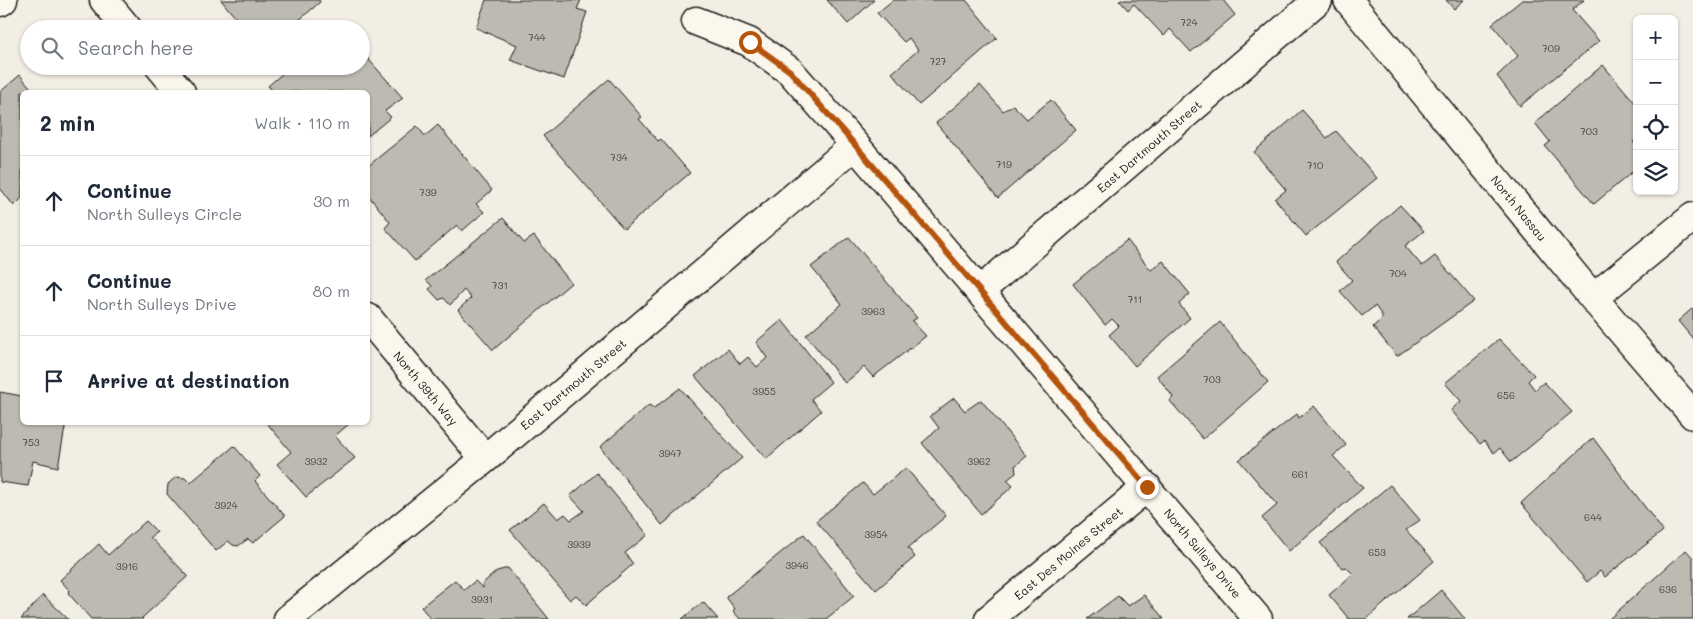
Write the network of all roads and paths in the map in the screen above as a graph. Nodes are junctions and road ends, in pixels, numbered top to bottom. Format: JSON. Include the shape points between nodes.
{"nodes":[{"id":1,"x":104,"y":0,"type":"edge"},
{"id":2,"x":1318,"y":0,"type":"edge"},
{"id":3,"x":1348,"y":0,"type":"edge"},
{"id":4,"x":121,"y":20,"type":"edge"},
{"id":5,"x":696,"y":21,"type":"dead end"},
{"id":6,"x":167,"y":75,"type":"edge"},
{"id":7,"x":179,"y":90,"type":"edge"},
{"id":8,"x":855,"y":145,"type":"junction"},
{"id":9,"x":1693,"y":217,"type":"edge"},
{"id":10,"x":980,"y":291,"type":"junction"},
{"id":11,"x":1593,"y":298,"type":"junction"},
{"id":12,"x":370,"y":320,"type":"edge"},
{"id":13,"x":1693,"y":415,"type":"edge"},
{"id":14,"x":485,"y":459,"type":"junction"},
{"id":15,"x":1147,"y":487,"type":"junction"},
{"id":16,"x":288,"y":619,"type":"edge"},
{"id":17,"x":989,"y":619,"type":"edge"},
{"id":18,"x":1258,"y":619,"type":"edge"}],
"edges":[{"from":1,"to":4,"type":"street"},
{"from":2,"to":10,"type":"street","name":"East Dartmouth Street"},
{"from":3,"to":11,"type":"street","name":"North Nassau"},
{"from":5,"to":8,"type":"street","name":"North Sulleys Drive","via":[[750,42],[790,71]]},
{"from":6,"to":7,"type":"street"},
{"from":8,"to":10,"type":"street","name":"North Sulleys Drive"},
{"from":8,"to":14,"type":"street","name":"East Dartmouth Street"},
{"from":9,"to":11,"type":"street"},
{"from":10,"to":15,"type":"street","name":"North Sulleys Drive"},
{"from":11,"to":13,"type":"street","name":"North Nassau"},
{"from":12,"to":14,"type":"street","name":"North 39th Way"},
{"from":14,"to":16,"type":"street","name":"East Dartmouth Street"},
{"from":15,"to":17,"type":"street","name":"East Des Moines Street"},
{"from":15,"to":18,"type":"street","name":"North Sulleys Drive"}]}
